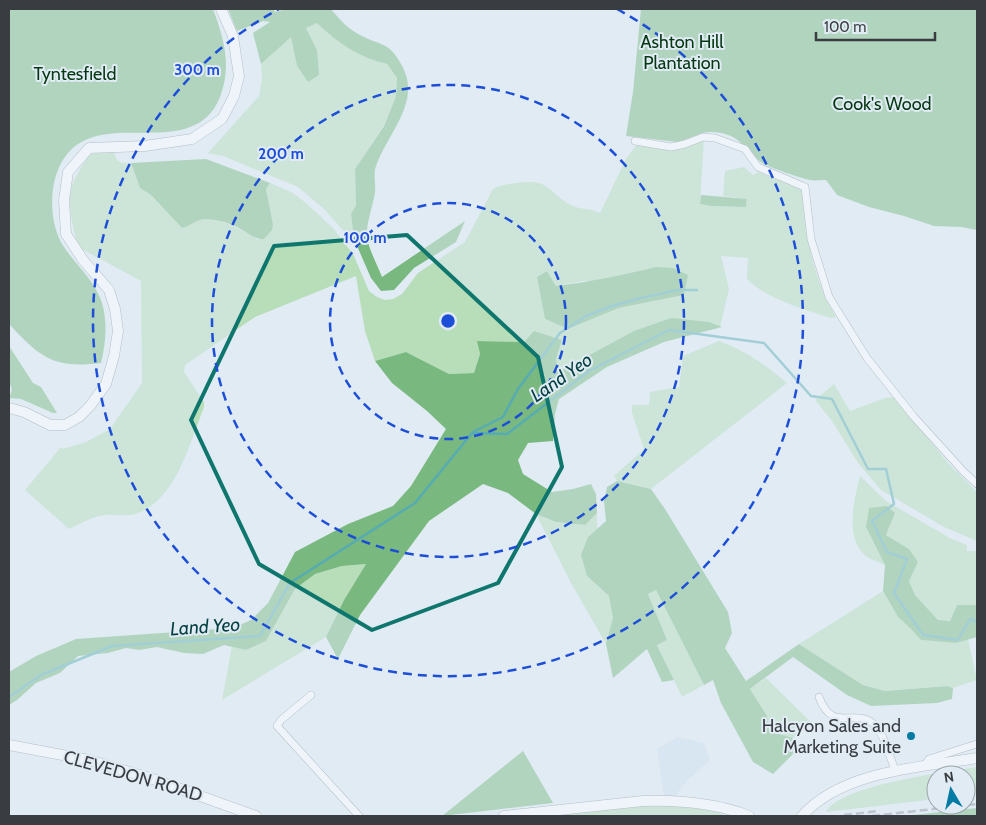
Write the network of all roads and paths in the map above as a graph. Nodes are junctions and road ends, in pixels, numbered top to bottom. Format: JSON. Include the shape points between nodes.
{"nodes":[{"id":1,"x":221,"y":9,"type":"edge"},
{"id":2,"x":635,"y":141,"type":"dead end"},
{"id":3,"x":9,"y":408,"type":"edge"},
{"id":4,"x":977,"y":484,"type":"edge"},
{"id":5,"x":311,"y":695,"type":"dead end"},
{"id":6,"x":819,"y":697,"type":"dead end"},
{"id":7,"x":977,"y":744,"type":"edge"},
{"id":8,"x":9,"y":745,"type":"edge"},
{"id":9,"x":977,"y":758,"type":"edge"},
{"id":10,"x":924,"y":766,"type":"junction"},
{"id":11,"x":895,"y":771,"type":"junction"},
{"id":12,"x":256,"y":816,"type":"edge"},
{"id":13,"x":359,"y":816,"type":"edge"},
{"id":14,"x":504,"y":816,"type":"edge"},
{"id":15,"x":749,"y":816,"type":"edge"},
{"id":16,"x":802,"y":816,"type":"edge"}],
"edges":[{"from":1,"to":3,"type":"main road","via":[[233,36],[239,76],[234,96],[222,119],[192,139],[145,146],[89,148],[68,172],[64,200],[66,234],[109,290],[115,309],[118,330],[106,384],[79,417],[65,425],[50,425]]},
{"from":2,"to":4,"type":"street","via":[[671,147],[703,137],[715,138],[745,149],[758,166],[805,187],[811,239],[829,297],[867,358],[914,418]]},
{"from":5,"to":13,"type":"street","via":[[277,726]]},
{"from":6,"to":11,"type":"street","via":[[828,713],[837,718],[855,717],[876,725]]},
{"from":7,"to":10,"type":"street","via":[[929,759]]},
{"from":8,"to":12,"type":"main road","name":"CLEVEDON ROAD","via":[[89,760]]},
{"from":9,"to":10,"type":"main road"},
{"from":10,"to":11,"type":"main road"},
{"from":11,"to":16,"type":"main road","via":[[836,790],[816,802]]},
{"from":14,"to":15,"type":"main road","via":[[643,801],[692,803]]}]}
